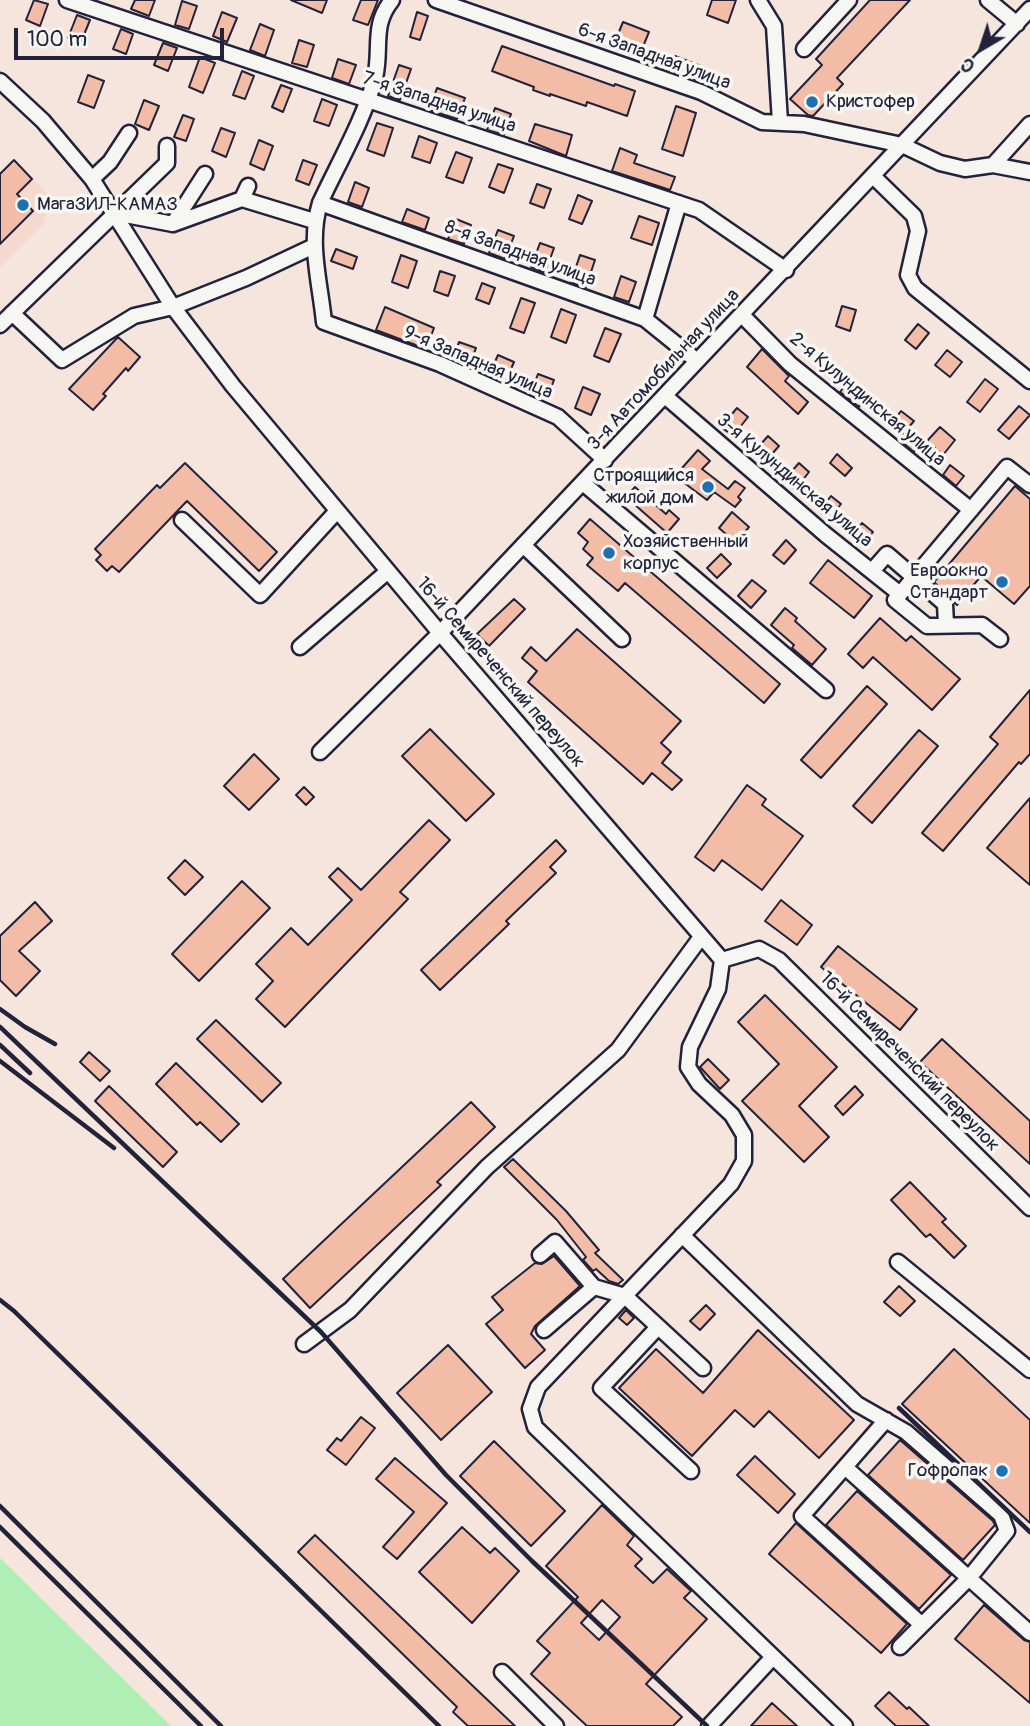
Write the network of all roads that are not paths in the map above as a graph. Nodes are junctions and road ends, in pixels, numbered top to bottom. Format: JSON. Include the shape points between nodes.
{"nodes":[{"id":1,"x":67,"y":0,"type":"edge"},
{"id":2,"x":392,"y":0,"type":"edge"},
{"id":3,"x":436,"y":0,"type":"edge"},
{"id":4,"x":758,"y":0,"type":"edge"},
{"id":5,"x":849,"y":0,"type":"edge"},
{"id":6,"x":988,"y":0,"type":"edge"},
{"id":7,"x":1030,"y":9,"type":"edge"},
{"id":8,"x":1017,"y":24,"type":"junction"},
{"id":9,"x":804,"y":49,"type":"dead end"},
{"id":10,"x":0,"y":81,"type":"edge"},
{"id":11,"x":368,"y":99,"type":"junction"},
{"id":12,"x":780,"y":122,"type":"junction"},
{"id":13,"x":1030,"y":124,"type":"edge"},
{"id":14,"x":130,"y":133,"type":"dead end"},
{"id":15,"x":902,"y":145,"type":"junction"},
{"id":16,"x":167,"y":146,"type":"dead end"},
{"id":17,"x":993,"y":165,"type":"junction"},
{"id":18,"x":1030,"y":172,"type":"edge"},
{"id":19,"x":205,"y":174,"type":"dead end"},
{"id":20,"x":873,"y":176,"type":"junction"},
{"id":21,"x":92,"y":179,"type":"junction"},
{"id":22,"x":320,"y":203,"type":"junction"},
{"id":23,"x":679,"y":203,"type":"junction"},
{"id":24,"x":116,"y":213,"type":"junction"},
{"id":25,"x":314,"y":221,"type":"junction"},
{"id":26,"x":173,"y":224,"type":"junction"},
{"id":27,"x":314,"y":246,"type":"junction"},
{"id":28,"x":786,"y":270,"type":"junction"},
{"id":29,"x":173,"y":307,"type":"junction"},
{"id":30,"x":12,"y":313,"type":"junction"},
{"id":31,"x":742,"y":315,"type":"junction"},
{"id":32,"x":645,"y":319,"type":"junction"},
{"id":33,"x":0,"y":325,"type":"edge"},
{"id":34,"x":697,"y":361,"type":"junction"},
{"id":35,"x":1030,"y":381,"type":"edge"},
{"id":36,"x":665,"y":396,"type":"junction"},
{"id":37,"x":605,"y":460,"type":"junction"},
{"id":38,"x":583,"y":483,"type":"junction"},
{"id":39,"x":1030,"y":485,"type":"edge"},
{"id":40,"x":971,"y":510,"type":"junction"},
{"id":41,"x":337,"y":511,"type":"junction"},
{"id":42,"x":182,"y":520,"type":"dead end"},
{"id":43,"x":523,"y":545,"type":"junction"},
{"id":44,"x":388,"y":571,"type":"junction"},
{"id":45,"x":872,"y":571,"type":"junction"},
{"id":46,"x":914,"y":577,"type":"junction"},
{"id":47,"x":900,"y":594,"type":"junction"},
{"id":48,"x":946,"y":624,"type":"junction"},
{"id":49,"x":440,"y":633,"type":"junction"},
{"id":50,"x":622,"y":639,"type":"dead end"},
{"id":51,"x":1000,"y":639,"type":"dead end"},
{"id":52,"x":300,"y":647,"type":"dead end"},
{"id":53,"x":826,"y":690,"type":"dead end"},
{"id":54,"x":320,"y":752,"type":"dead end"},
{"id":55,"x":701,"y":937,"type":"junction"},
{"id":56,"x":722,"y":960,"type":"junction"},
{"id":57,"x":1027,"y":1199,"type":"edge"},
{"id":58,"x":682,"y":1235,"type":"junction"},
{"id":59,"x":540,"y":1255,"type":"dead end"},
{"id":60,"x":898,"y":1262,"type":"dead end"},
{"id":61,"x":594,"y":1287,"type":"junction"},
{"id":62,"x":625,"y":1296,"type":"junction"},
{"id":63,"x":658,"y":1327,"type":"junction"},
{"id":64,"x":544,"y":1330,"type":"dead end"},
{"id":65,"x":304,"y":1344,"type":"dead end"},
{"id":66,"x":703,"y":1368,"type":"dead end"},
{"id":67,"x":1030,"y":1370,"type":"edge"},
{"id":68,"x":886,"y":1420,"type":"junction"},
{"id":69,"x":845,"y":1467,"type":"junction"},
{"id":70,"x":691,"y":1471,"type":"dead end"},
{"id":71,"x":969,"y":1578,"type":"junction"},
{"id":72,"x":922,"y":1625,"type":"junction"},
{"id":73,"x":1030,"y":1633,"type":"edge"},
{"id":74,"x":900,"y":1647,"type":"dead end"},
{"id":75,"x":773,"y":1657,"type":"junction"},
{"id":76,"x":502,"y":1672,"type":"dead end"},
{"id":77,"x":556,"y":1726,"type":"edge"},
{"id":78,"x":709,"y":1726,"type":"edge"},
{"id":79,"x":845,"y":1726,"type":"edge"}],
"edges":[{"from":1,"to":11,"type":"street","name":"7-я Западная улица"},
{"from":2,"to":11,"type":"street","via":[[378,28],[375,77]]},
{"from":3,"to":12,"type":"street","name":"6-я Западная улица","via":[[701,92],[762,122]]},
{"from":4,"to":12,"type":"street","via":[[774,26]]},
{"from":5,"to":9,"type":"street"},
{"from":6,"to":8,"type":"street"},
{"from":7,"to":8,"type":"street","name":"3-я Автомобильная улица"},
{"from":8,"to":15,"type":"street","name":"3-я Автомобильная улица"},
{"from":10,"to":21,"type":"street","name":"16-й Семиреченский переулок","via":[[43,121]]},
{"from":11,"to":22,"type":"street"},
{"from":11,"to":23,"type":"street","name":"7-я Западная улица"},
{"from":12,"to":15,"type":"street","name":"6-я Западная улица"},
{"from":13,"to":17,"type":"street"},
{"from":14,"to":21,"type":"street"},
{"from":15,"to":17,"type":"street","name":"6-я Западная улица","via":[[965,169]]},
{"from":15,"to":20,"type":"street","name":"3-я Автомобильная улица"},
{"from":16,"to":24,"type":"street","via":[[167,163]]},
{"from":17,"to":18,"type":"street","name":"6-я Западная улица"},
{"from":19,"to":26,"type":"street"},
{"from":20,"to":28,"type":"street","name":"3-я Автомобильная улица"},
{"from":20,"to":35,"type":"street","via":[[914,216],[918,231],[908,275],[915,288]]},
{"from":21,"to":24,"type":"street","name":"16-й Семиреченский переулок"},
{"from":22,"to":25,"type":"street"},
{"from":22,"to":32,"type":"street","name":"8-я Западная улица"},
{"from":23,"to":28,"type":"street","name":"7-я Западная улица","via":[[699,210]]},
{"from":23,"to":32,"type":"street"},
{"from":24,"to":26,"type":"street"},
{"from":24,"to":29,"type":"street","name":"16-й Семиреченский переулок"},
{"from":24,"to":30,"type":"street"},
{"from":25,"to":26,"type":"street","via":[[245,193]]},
{"from":25,"to":27,"type":"street"},
{"from":27,"to":29,"type":"street"},
{"from":27,"to":37,"type":"street","name":"9-я Западная улица","via":[[324,322],[440,364],[558,417]]},
{"from":28,"to":31,"type":"street","name":"3-я Автомобильная улица"},
{"from":29,"to":30,"type":"street","via":[[134,316],[62,360]]},
{"from":29,"to":41,"type":"street","name":"16-й Семиреченский переулок"},
{"from":30,"to":33,"type":"street"},
{"from":31,"to":34,"type":"street","name":"3-я Автомобильная улица"},
{"from":31,"to":40,"type":"street","name":"2-я Кулундинская улица","via":[[790,364]]},
{"from":32,"to":34,"type":"street","name":"8-я Западная улица"},
{"from":34,"to":36,"type":"street","name":"3-я Автомобильная улица"},
{"from":36,"to":37,"type":"street","name":"3-я Автомобильная улица"},
{"from":36,"to":45,"type":"street","name":"3-я Кулундинская улица"},
{"from":37,"to":38,"type":"street","name":"3-я Автомобильная улица"},
{"from":38,"to":43,"type":"street","name":"3-я Автомобильная улица"},
{"from":38,"to":53,"type":"street"},
{"from":39,"to":40,"type":"street","via":[[1007,467]]},
{"from":40,"to":46,"type":"street"},
{"from":41,"to":42,"type":"street","via":[[260,596]]},
{"from":41,"to":44,"type":"street","name":"16-й Семиреченский переулок"},
{"from":43,"to":49,"type":"street","name":"3-я Автомобильная улица"},
{"from":43,"to":50,"type":"street"},
{"from":44,"to":49,"type":"street","name":"16-й Семиреченский переулок"},
{"from":44,"to":52,"type":"street"},
{"from":45,"to":46,"type":"street","via":[[887,554]]},
{"from":45,"to":47,"type":"street","name":"3-я Кулундинская улица"},
{"from":46,"to":47,"type":"street"},
{"from":46,"to":48,"type":"street","via":[[945,604]]},
{"from":47,"to":48,"type":"street","name":"3-я Кулундинская улица","via":[[895,600],[926,626]]},
{"from":48,"to":51,"type":"street","via":[[982,625]]},
{"from":49,"to":54,"type":"street","name":"3-я Автомобильная улица"},
{"from":49,"to":55,"type":"street","name":"16-й Семиреченский переулок"},
{"from":55,"to":56,"type":"street","name":"16-й Семиреченский переулок"},
{"from":55,"to":65,"type":"street","via":[[618,1050],[487,1167],[350,1310]]},
{"from":56,"to":57,"type":"street","name":"16-й Семиреченский переулок","via":[[759,949],[779,960]]},
{"from":56,"to":58,"type":"street","via":[[718,989],[690,1047],[688,1068],[732,1115],[744,1135],[744,1161],[731,1184]]},
{"from":58,"to":62,"type":"street"},
{"from":58,"to":68,"type":"street","via":[[857,1404]]},
{"from":59,"to":61,"type":"street","via":[[555,1242]]},
{"from":60,"to":67,"type":"street"},
{"from":61,"to":62,"type":"street"},
{"from":61,"to":64,"type":"street"},
{"from":62,"to":63,"type":"street"},
{"from":62,"to":75,"type":"street","via":[[538,1387],[530,1409],[535,1427]]},
{"from":63,"to":66,"type":"street"},
{"from":63,"to":70,"type":"street","via":[[601,1388]]},
{"from":68,"to":69,"type":"street"},
{"from":68,"to":71,"type":"street","via":[[1001,1515],[1007,1531]]},
{"from":69,"to":71,"type":"street"},
{"from":69,"to":72,"type":"street","via":[[802,1516]]},
{"from":71,"to":72,"type":"street"},
{"from":71,"to":73,"type":"street"},
{"from":72,"to":74,"type":"street"},
{"from":75,"to":78,"type":"street"},
{"from":75,"to":79,"type":"street"},
{"from":76,"to":77,"type":"street"}]}
